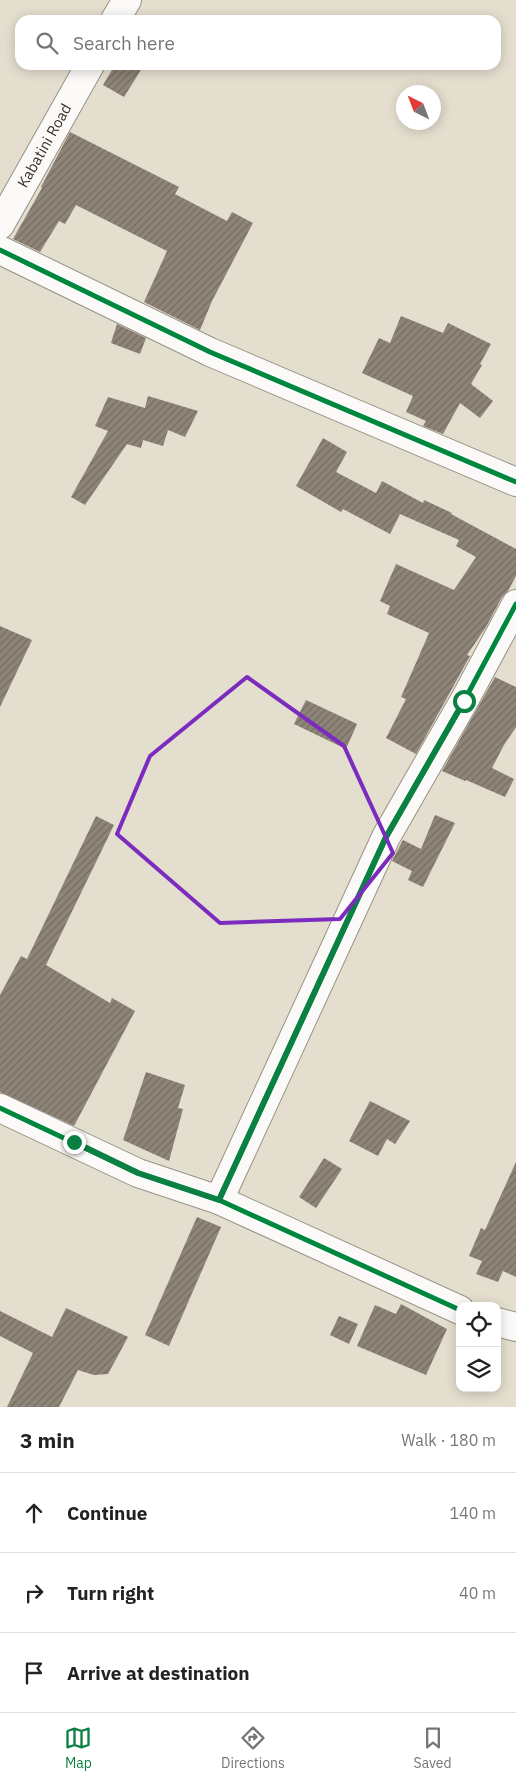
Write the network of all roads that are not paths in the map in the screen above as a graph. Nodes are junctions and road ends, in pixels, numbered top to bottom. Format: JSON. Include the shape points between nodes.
{"nodes":[{"id":1,"x":126,"y":0,"type":"edge"},
{"id":2,"x":118,"y":15,"type":"edge"},
{"id":3,"x":87,"y":70,"type":"edge"},
{"id":4,"x":0,"y":225,"type":"edge"},
{"id":5,"x":0,"y":250,"type":"edge"},
{"id":6,"x":516,"y":482,"type":"edge"},
{"id":7,"x":516,"y":604,"type":"edge"},
{"id":8,"x":0,"y":1108,"type":"edge"},
{"id":9,"x":219,"y":1200,"type":"junction"},
{"id":10,"x":456,"y":1308,"type":"edge"},
{"id":11,"x":501,"y":1323,"type":"edge"},
{"id":12,"x":516,"y":1327,"type":"edge"}],
"edges":[{"from":1,"to":2,"type":"street"},
{"from":3,"to":4,"type":"street","name":"Kabatini Road"},
{"from":5,"to":6,"type":"street","via":[[223,358]]},
{"from":7,"to":9,"type":"street","via":[[386,837]]},
{"from":8,"to":9,"type":"street","via":[[138,1173]]},
{"from":9,"to":10,"type":"street"},
{"from":11,"to":12,"type":"street"}]}
